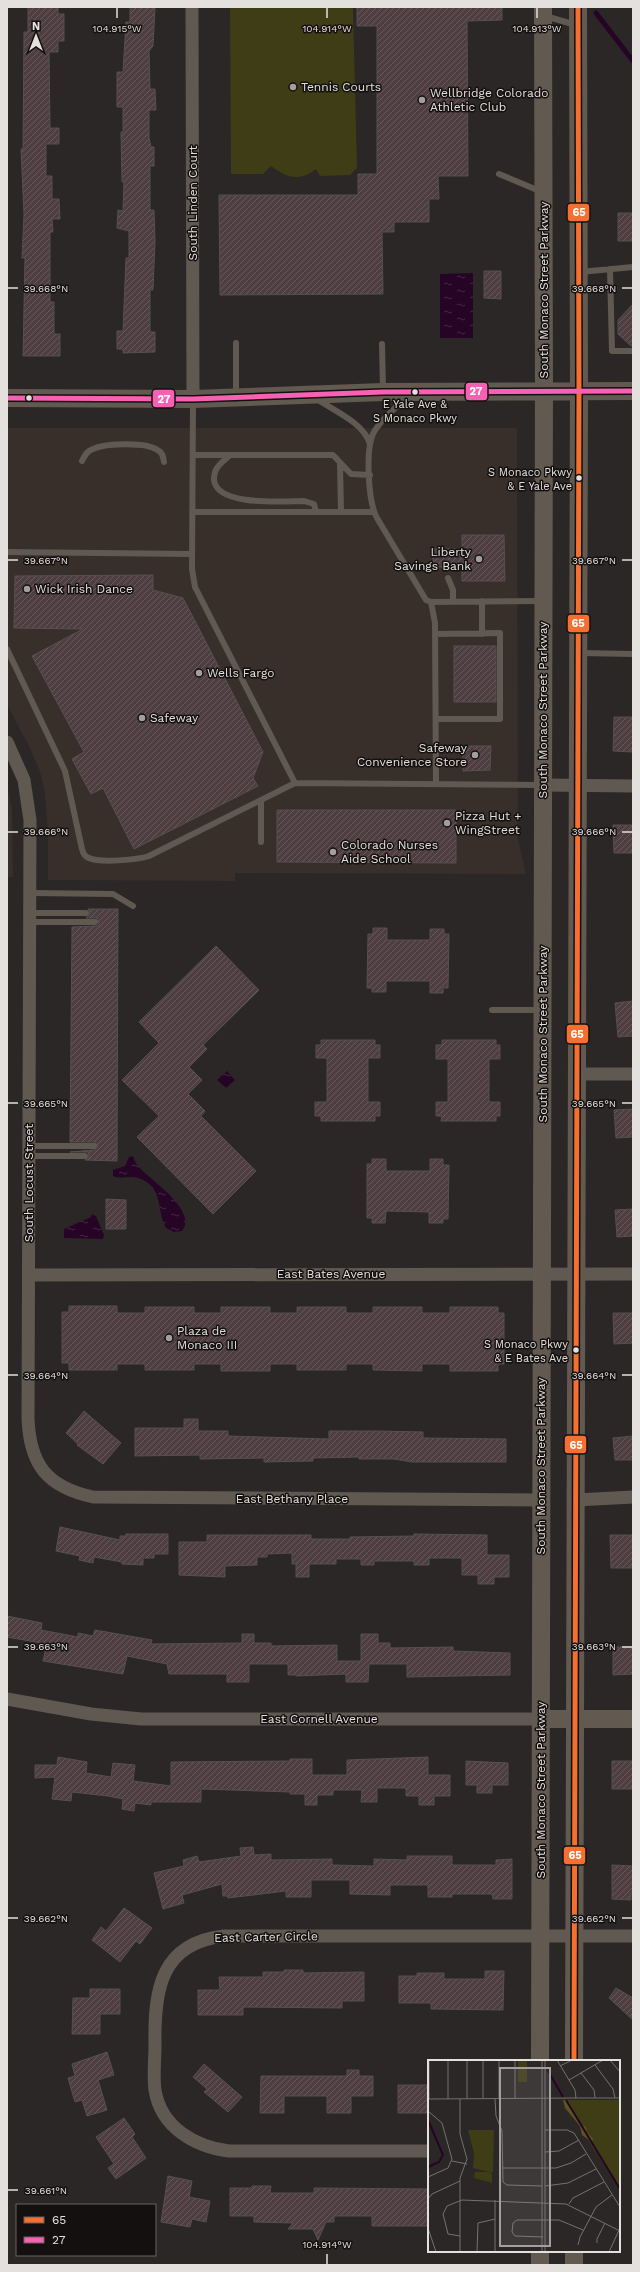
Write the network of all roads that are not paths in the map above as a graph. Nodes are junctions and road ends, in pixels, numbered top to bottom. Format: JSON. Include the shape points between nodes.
{"nodes":[{"id":1,"x":192,"y":7,"type":"edge"},
{"id":2,"x":578,"y":7,"type":"edge"},
{"id":3,"x":543,"y":11,"type":"edge"},
{"id":4,"x":578,"y":26,"type":"junction"},
{"id":5,"x":499,"y":174,"type":"dead end"},
{"id":6,"x":543,"y":192,"type":"junction"},
{"id":7,"x":633,"y":267,"type":"edge"},
{"id":8,"x":610,"y":269,"type":"junction"},
{"id":9,"x":579,"y":272,"type":"junction"},
{"id":10,"x":236,"y":344,"type":"dead end"},
{"id":11,"x":382,"y":344,"type":"dead end"},
{"id":12,"x":633,"y":351,"type":"edge"},
{"id":13,"x":383,"y":392,"type":"junction"},
{"id":14,"x":412,"y":392,"type":"junction"},
{"id":15,"x":544,"y":392,"type":"junction"},
{"id":16,"x":579,"y":392,"type":"junction"},
{"id":17,"x":633,"y":392,"type":"edge"},
{"id":18,"x":309,"y":394,"type":"junction"},
{"id":19,"x":236,"y":397,"type":"junction"},
{"id":20,"x":7,"y":398,"type":"edge"},
{"id":21,"x":193,"y":399,"type":"junction"},
{"id":22,"x":370,"y":445,"type":"junction"},
{"id":23,"x":193,"y":455,"type":"junction"},
{"id":24,"x":230,"y":455,"type":"junction"},
{"id":25,"x":82,"y":461,"type":"dead end"},
{"id":26,"x":164,"y":462,"type":"dead end"},
{"id":27,"x":340,"y":463,"type":"junction"},
{"id":28,"x":370,"y":475,"type":"junction"},
{"id":29,"x":192,"y":512,"type":"junction"},
{"id":30,"x":316,"y":512,"type":"junction"},
{"id":31,"x":341,"y":512,"type":"junction"},
{"id":32,"x":374,"y":512,"type":"junction"},
{"id":33,"x":7,"y":552,"type":"edge"},
{"id":34,"x":192,"y":554,"type":"junction"},
{"id":35,"x":448,"y":578,"type":"dead end"},
{"id":36,"x":482,"y":601,"type":"junction"},
{"id":37,"x":543,"y":601,"type":"junction"},
{"id":38,"x":431,"y":602,"type":"junction"},
{"id":39,"x":453,"y":602,"type":"junction"},
{"id":40,"x":435,"y":634,"type":"junction"},
{"id":41,"x":482,"y":634,"type":"junction"},
{"id":42,"x":7,"y":649,"type":"edge"},
{"id":43,"x":578,"y":654,"type":"junction"},
{"id":44,"x":633,"y":654,"type":"edge"},
{"id":45,"x":436,"y":719,"type":"junction"},
{"id":46,"x":7,"y":742,"type":"edge"},
{"id":47,"x":295,"y":783,"type":"junction"},
{"id":48,"x":436,"y":784,"type":"junction"},
{"id":49,"x":543,"y":785,"type":"junction"},
{"id":50,"x":578,"y":786,"type":"junction"},
{"id":51,"x":633,"y":786,"type":"edge"},
{"id":52,"x":261,"y":800,"type":"junction"},
{"id":53,"x":261,"y":842,"type":"dead end"},
{"id":54,"x":31,"y":893,"type":"junction"},
{"id":55,"x":133,"y":906,"type":"dead end"},
{"id":56,"x":86,"y":913,"type":"dead end"},
{"id":57,"x":31,"y":918,"type":"junction"},
{"id":58,"x":95,"y":922,"type":"dead end"},
{"id":59,"x":492,"y":1010,"type":"dead end"},
{"id":60,"x":543,"y":1010,"type":"junction"},
{"id":61,"x":577,"y":1074,"type":"junction"},
{"id":62,"x":633,"y":1074,"type":"edge"},
{"id":63,"x":94,"y":1146,"type":"dead end"},
{"id":64,"x":30,"y":1151,"type":"junction"},
{"id":65,"x":85,"y":1156,"type":"dead end"},
{"id":66,"x":542,"y":1274,"type":"junction"},
{"id":67,"x":633,"y":1274,"type":"edge"},
{"id":68,"x":29,"y":1275,"type":"junction"},
{"id":69,"x":577,"y":1275,"type":"junction"},
{"id":70,"x":49,"y":1477,"type":"joint"},
{"id":71,"x":633,"y":1497,"type":"edge"},
{"id":72,"x":541,"y":1500,"type":"junction"},
{"id":73,"x":576,"y":1500,"type":"junction"},
{"id":74,"x":7,"y":1699,"type":"edge"},
{"id":75,"x":541,"y":1719,"type":"junction"},
{"id":76,"x":575,"y":1719,"type":"junction"},
{"id":77,"x":633,"y":1719,"type":"edge"},
{"id":78,"x":540,"y":1936,"type":"junction"},
{"id":79,"x":574,"y":1936,"type":"junction"},
{"id":80,"x":633,"y":1936,"type":"edge"},
{"id":81,"x":540,"y":2060,"type":"edge"},
{"id":82,"x":574,"y":2060,"type":"edge"},
{"id":83,"x":428,"y":2151,"type":"edge"},
{"id":84,"x":540,"y":2252,"type":"edge"},
{"id":85,"x":574,"y":2252,"type":"edge"},
{"id":86,"x":540,"y":2265,"type":"edge"},
{"id":87,"x":574,"y":2265,"type":"edge"}],
"edges":[{"from":1,"to":21,"type":"street","name":"South Linden Court"},
{"from":2,"to":4,"type":"main road"},
{"from":3,"to":4,"type":"lane"},
{"from":3,"to":6,"type":"main road","name":"South Monaco Street Parkway"},
{"from":4,"to":9,"type":"main road"},
{"from":5,"to":6,"type":"lane"},
{"from":6,"to":15,"type":"main road","name":"South Monaco Street Parkway"},
{"from":7,"to":8,"type":"lane"},
{"from":8,"to":9,"type":"lane"},
{"from":8,"to":12,"type":"lane","via":[[612,351]]},
{"from":9,"to":16,"type":"main road"},
{"from":10,"to":19,"type":"lane"},
{"from":11,"to":13,"type":"lane"},
{"from":13,"to":14,"type":"main road"},
{"from":13,"to":18,"type":"main road"},
{"from":14,"to":15,"type":"main road"},
{"from":14,"to":22,"type":"lane","via":[[379,425]]},
{"from":15,"to":16,"type":"main road"},
{"from":15,"to":37,"type":"main road","name":"South Monaco Street Parkway"},
{"from":16,"to":17,"type":"main road"},
{"from":16,"to":43,"type":"main road"},
{"from":18,"to":19,"type":"main road"},
{"from":18,"to":22,"type":"lane","via":[[357,426],[365,434]]},
{"from":19,"to":21,"type":"main road"},
{"from":20,"to":21,"type":"main road"},
{"from":21,"to":23,"type":"lane"},
{"from":22,"to":28,"type":"lane"},
{"from":23,"to":24,"type":"lane"},
{"from":23,"to":29,"type":"lane"},
{"from":24,"to":27,"type":"lane","via":[[333,455]]},
{"from":24,"to":30,"type":"lane","via":[[216,469],[214,477],[215,485],[223,494],[240,500],[304,501],[314,504]]},
{"from":25,"to":26,"type":"lane","via":[[87,452],[101,446],[141,445],[158,450]]},
{"from":27,"to":28,"type":"lane","via":[[352,474]]},
{"from":27,"to":31,"type":"lane"},
{"from":28,"to":32,"type":"lane","via":[[371,504]]},
{"from":29,"to":30,"type":"lane"},
{"from":29,"to":34,"type":"lane"},
{"from":30,"to":31,"type":"lane"},
{"from":31,"to":32,"type":"lane"},
{"from":32,"to":38,"type":"lane","via":[[426,600]]},
{"from":33,"to":34,"type":"lane"},
{"from":34,"to":47,"type":"lane","via":[[193,580],[200,599]]},
{"from":35,"to":39,"type":"lane","via":[[453,590]]},
{"from":36,"to":37,"type":"lane"},
{"from":36,"to":39,"type":"lane"},
{"from":36,"to":41,"type":"lane"},
{"from":37,"to":49,"type":"main road","name":"South Monaco Street Parkway"},
{"from":38,"to":39,"type":"lane"},
{"from":38,"to":40,"type":"lane","via":[[435,616]]},
{"from":40,"to":41,"type":"lane"},
{"from":40,"to":45,"type":"lane"},
{"from":41,"to":45,"type":"lane","via":[[500,633],[500,719]]},
{"from":42,"to":52,"type":"lane","via":[[62,764],[82,849],[88,858],[142,859]]},
{"from":43,"to":44,"type":"lane"},
{"from":43,"to":50,"type":"main road"},
{"from":45,"to":48,"type":"lane"},
{"from":46,"to":54,"type":"street","name":"South Locust Street","via":[[22,776],[28,799]]},
{"from":47,"to":48,"type":"lane"},
{"from":47,"to":52,"type":"lane"},
{"from":48,"to":49,"type":"lane"},
{"from":49,"to":50,"type":"street"},
{"from":49,"to":60,"type":"main road","name":"South Monaco Street Parkway"},
{"from":50,"to":51,"type":"street"},
{"from":50,"to":61,"type":"main road"},
{"from":52,"to":53,"type":"lane"},
{"from":54,"to":55,"type":"lane","via":[[111,894]]},
{"from":54,"to":57,"type":"street","name":"South Locust Street"},
{"from":56,"to":57,"type":"lane"},
{"from":57,"to":58,"type":"lane"},
{"from":57,"to":64,"type":"street","name":"South Locust Street"},
{"from":59,"to":60,"type":"lane"},
{"from":60,"to":66,"type":"main road","name":"South Monaco Street Parkway"},
{"from":61,"to":62,"type":"street"},
{"from":61,"to":69,"type":"main road"},
{"from":63,"to":64,"type":"lane"},
{"from":64,"to":65,"type":"lane"},
{"from":64,"to":68,"type":"street","name":"South Locust Street"},
{"from":66,"to":68,"type":"street","name":"East Bates Avenue"},
{"from":66,"to":69,"type":"street","name":"East Bates Avenue"},
{"from":66,"to":72,"type":"main road","name":"South Monaco Street Parkway"},
{"from":67,"to":69,"type":"street","name":"East Bates Avenue"},
{"from":68,"to":70,"type":"street","name":"South Locust Street","via":[[28,1434],[34,1457]]},
{"from":69,"to":73,"type":"main road"},
{"from":70,"to":72,"type":"street","name":"East Bethany Place","via":[[76,1494],[112,1498]]},
{"from":71,"to":73,"type":"street"},
{"from":72,"to":75,"type":"main road","name":"South Monaco Street Parkway"},
{"from":73,"to":76,"type":"main road"},
{"from":74,"to":75,"type":"street","name":"East Cornell Avenue","via":[[91,1714],[141,1719]]},
{"from":75,"to":76,"type":"main road","name":"East Cornell Avenue"},
{"from":75,"to":78,"type":"main road","name":"South Monaco Street Parkway"},
{"from":76,"to":77,"type":"main road","name":"East Cornell Avenue"},
{"from":76,"to":79,"type":"main road"},
{"from":78,"to":79,"type":"street","name":"East Carter Circle"},
{"from":78,"to":81,"type":"main road","name":"South Monaco Street Parkway"},
{"from":78,"to":83,"type":"street","name":"East Carter Circle","via":[[212,1937],[184,1950],[164,1973],[157,1990],[154,2012],[155,2090],[160,2106],[177,2130],[210,2149],[230,2151]]},
{"from":79,"to":80,"type":"street","name":"East Carter Circle"},
{"from":79,"to":82,"type":"main road"},
{"from":84,"to":86,"type":"main road"},
{"from":85,"to":87,"type":"main road"}]}
